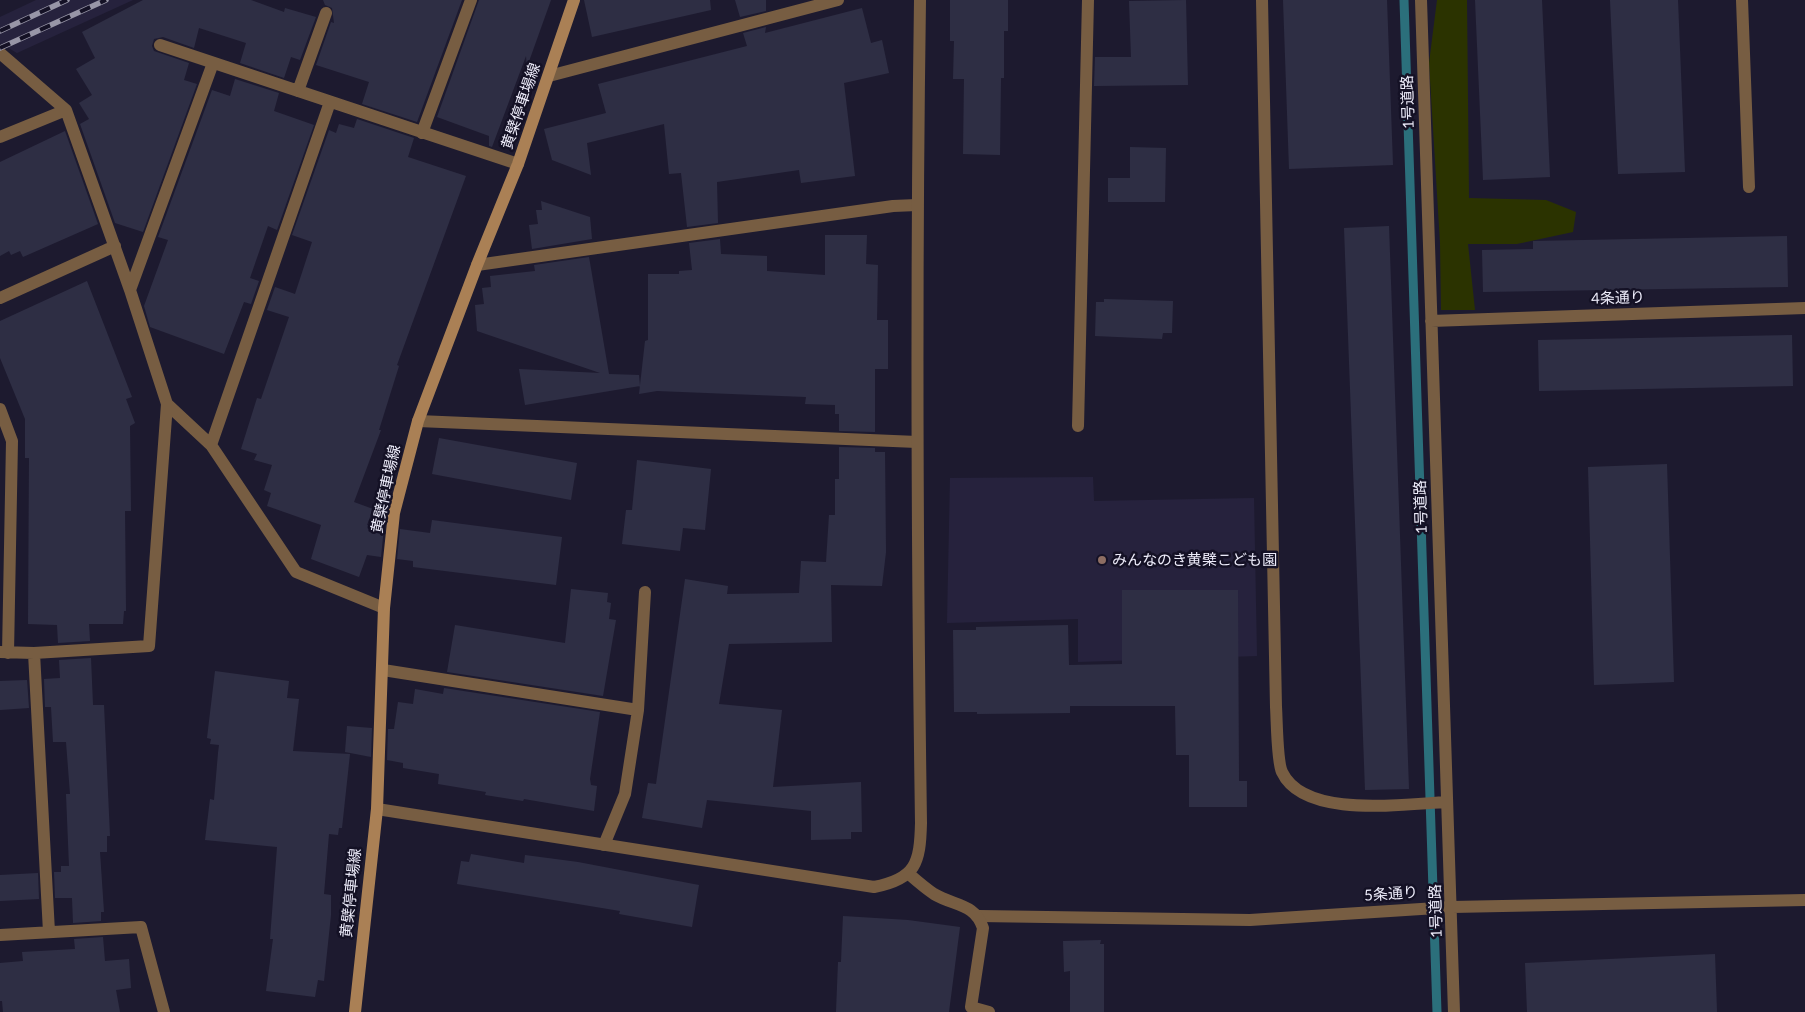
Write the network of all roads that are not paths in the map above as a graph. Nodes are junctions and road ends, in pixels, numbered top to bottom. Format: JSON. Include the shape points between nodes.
{"nodes":[{"id":1,"x":471,"y":0,"type":"edge"},
{"id":2,"x":574,"y":0,"type":"edge"},
{"id":3,"x":838,"y":0,"type":"edge"},
{"id":4,"x":920,"y":0,"type":"edge"},
{"id":5,"x":1088,"y":0,"type":"edge"},
{"id":6,"x":1262,"y":0,"type":"edge"},
{"id":7,"x":1421,"y":0,"type":"edge"},
{"id":8,"x":1742,"y":0,"type":"edge"},
{"id":9,"x":326,"y":13,"type":"dead end"},
{"id":10,"x":160,"y":45,"type":"dead end"},
{"id":11,"x":0,"y":53,"type":"edge"},
{"id":12,"x":213,"y":63,"type":"junction"},
{"id":13,"x":549,"y":76,"type":"junction"},
{"id":14,"x":298,"y":91,"type":"junction"},
{"id":15,"x":330,"y":102,"type":"junction"},
{"id":16,"x":66,"y":110,"type":"junction"},
{"id":17,"x":422,"y":134,"type":"junction"},
{"id":18,"x":0,"y":137,"type":"edge"},
{"id":19,"x":518,"y":164,"type":"junction"},
{"id":20,"x":1749,"y":187,"type":"dead end"},
{"id":21,"x":917,"y":205,"type":"junction"},
{"id":22,"x":115,"y":246,"type":"junction"},
{"id":23,"x":477,"y":265,"type":"junction"},
{"id":24,"x":130,"y":290,"type":"junction"},
{"id":25,"x":0,"y":298,"type":"edge"},
{"id":26,"x":1805,"y":308,"type":"edge"},
{"id":27,"x":1431,"y":321,"type":"junction"},
{"id":28,"x":167,"y":404,"type":"junction"},
{"id":29,"x":0,"y":409,"type":"edge"},
{"id":30,"x":418,"y":421,"type":"junction"},
{"id":31,"x":1078,"y":426,"type":"dead end"},
{"id":32,"x":917,"y":442,"type":"junction"},
{"id":33,"x":211,"y":445,"type":"junction"},
{"id":34,"x":645,"y":592,"type":"dead end"},
{"id":35,"x":384,"y":608,"type":"junction"},
{"id":36,"x":4,"y":652,"type":"edge"},
{"id":37,"x":34,"y":653,"type":"junction"},
{"id":38,"x":383,"y":670,"type":"junction"},
{"id":39,"x":638,"y":710,"type":"junction"},
{"id":40,"x":1445,"y":802,"type":"junction"},
{"id":41,"x":377,"y":809,"type":"junction"},
{"id":42,"x":604,"y":844,"type":"junction"},
{"id":43,"x":909,"y":874,"type":"junction"},
{"id":44,"x":1805,"y":900,"type":"edge"},
{"id":45,"x":1449,"y":907,"type":"junction"},
{"id":46,"x":979,"y":916,"type":"junction"},
{"id":47,"x":49,"y":932,"type":"junction"},
{"id":48,"x":0,"y":935,"type":"edge"},
{"id":49,"x":164,"y":1012,"type":"edge"},
{"id":50,"x":354,"y":1012,"type":"edge"},
{"id":51,"x":989,"y":1012,"type":"edge"},
{"id":52,"x":1454,"y":1012,"type":"edge"}],
"edges":[{"from":1,"to":17,"type":"street"},
{"from":2,"to":13,"type":"main road","name":"黄檗停車場線"},
{"from":3,"to":13,"type":"street"},
{"from":4,"to":21,"type":"street"},
{"from":5,"to":31,"type":"street"},
{"from":6,"to":40,"type":"street","via":[[1276,707],[1281,771],[1292,788],[1305,797],[1330,803],[1358,806]]},
{"from":7,"to":27,"type":"street","name":"1号道路"},
{"from":8,"to":20,"type":"street"},
{"from":9,"to":14,"type":"street"},
{"from":10,"to":12,"type":"street"},
{"from":11,"to":16,"type":"street"},
{"from":12,"to":14,"type":"street"},
{"from":12,"to":24,"type":"street"},
{"from":13,"to":19,"type":"main road","name":"黄檗停車場線"},
{"from":14,"to":15,"type":"street"},
{"from":15,"to":17,"type":"street"},
{"from":15,"to":33,"type":"street"},
{"from":16,"to":18,"type":"street"},
{"from":16,"to":22,"type":"street"},
{"from":17,"to":19,"type":"street"},
{"from":19,"to":23,"type":"main road","name":"黄檗停車場線"},
{"from":21,"to":23,"type":"street"},
{"from":21,"to":32,"type":"street"},
{"from":22,"to":24,"type":"street"},
{"from":22,"to":25,"type":"street"},
{"from":23,"to":30,"type":"main road","name":"黄檗停車場線"},
{"from":24,"to":28,"type":"street"},
{"from":26,"to":27,"type":"street","name":"4条通り"},
{"from":27,"to":40,"type":"street","name":"1号道路"},
{"from":28,"to":33,"type":"street"},
{"from":28,"to":37,"type":"street","via":[[149,646]]},
{"from":29,"to":36,"type":"street","via":[[12,441]]},
{"from":30,"to":32,"type":"street"},
{"from":30,"to":35,"type":"main road","name":"黄檗停車場線","via":[[394,513]]},
{"from":32,"to":43,"type":"street","via":[[921,823],[920,850]]},
{"from":33,"to":35,"type":"street","via":[[296,572]]},
{"from":34,"to":39,"type":"street"},
{"from":35,"to":38,"type":"main road","name":"黄檗停車場線"},
{"from":36,"to":37,"type":"street"},
{"from":37,"to":47,"type":"street"},
{"from":38,"to":39,"type":"street"},
{"from":38,"to":41,"type":"main road","name":"黄檗停車場線"},
{"from":39,"to":42,"type":"street","via":[[625,794]]},
{"from":40,"to":45,"type":"street","name":"1号道路"},
{"from":41,"to":42,"type":"street"},
{"from":41,"to":50,"type":"main road","name":"黄檗停車場線"},
{"from":42,"to":43,"type":"street","via":[[874,888],[895,883]]},
{"from":43,"to":46,"type":"street","via":[[934,894]]},
{"from":44,"to":45,"type":"street","name":"5条通り"},
{"from":45,"to":46,"type":"street","name":"5条通り","via":[[1250,920]]},
{"from":45,"to":52,"type":"street","name":"1号道路"},
{"from":46,"to":51,"type":"street","via":[[983,928],[971,1007]]},
{"from":47,"to":48,"type":"street"},
{"from":47,"to":49,"type":"street","via":[[141,927]]}]}
